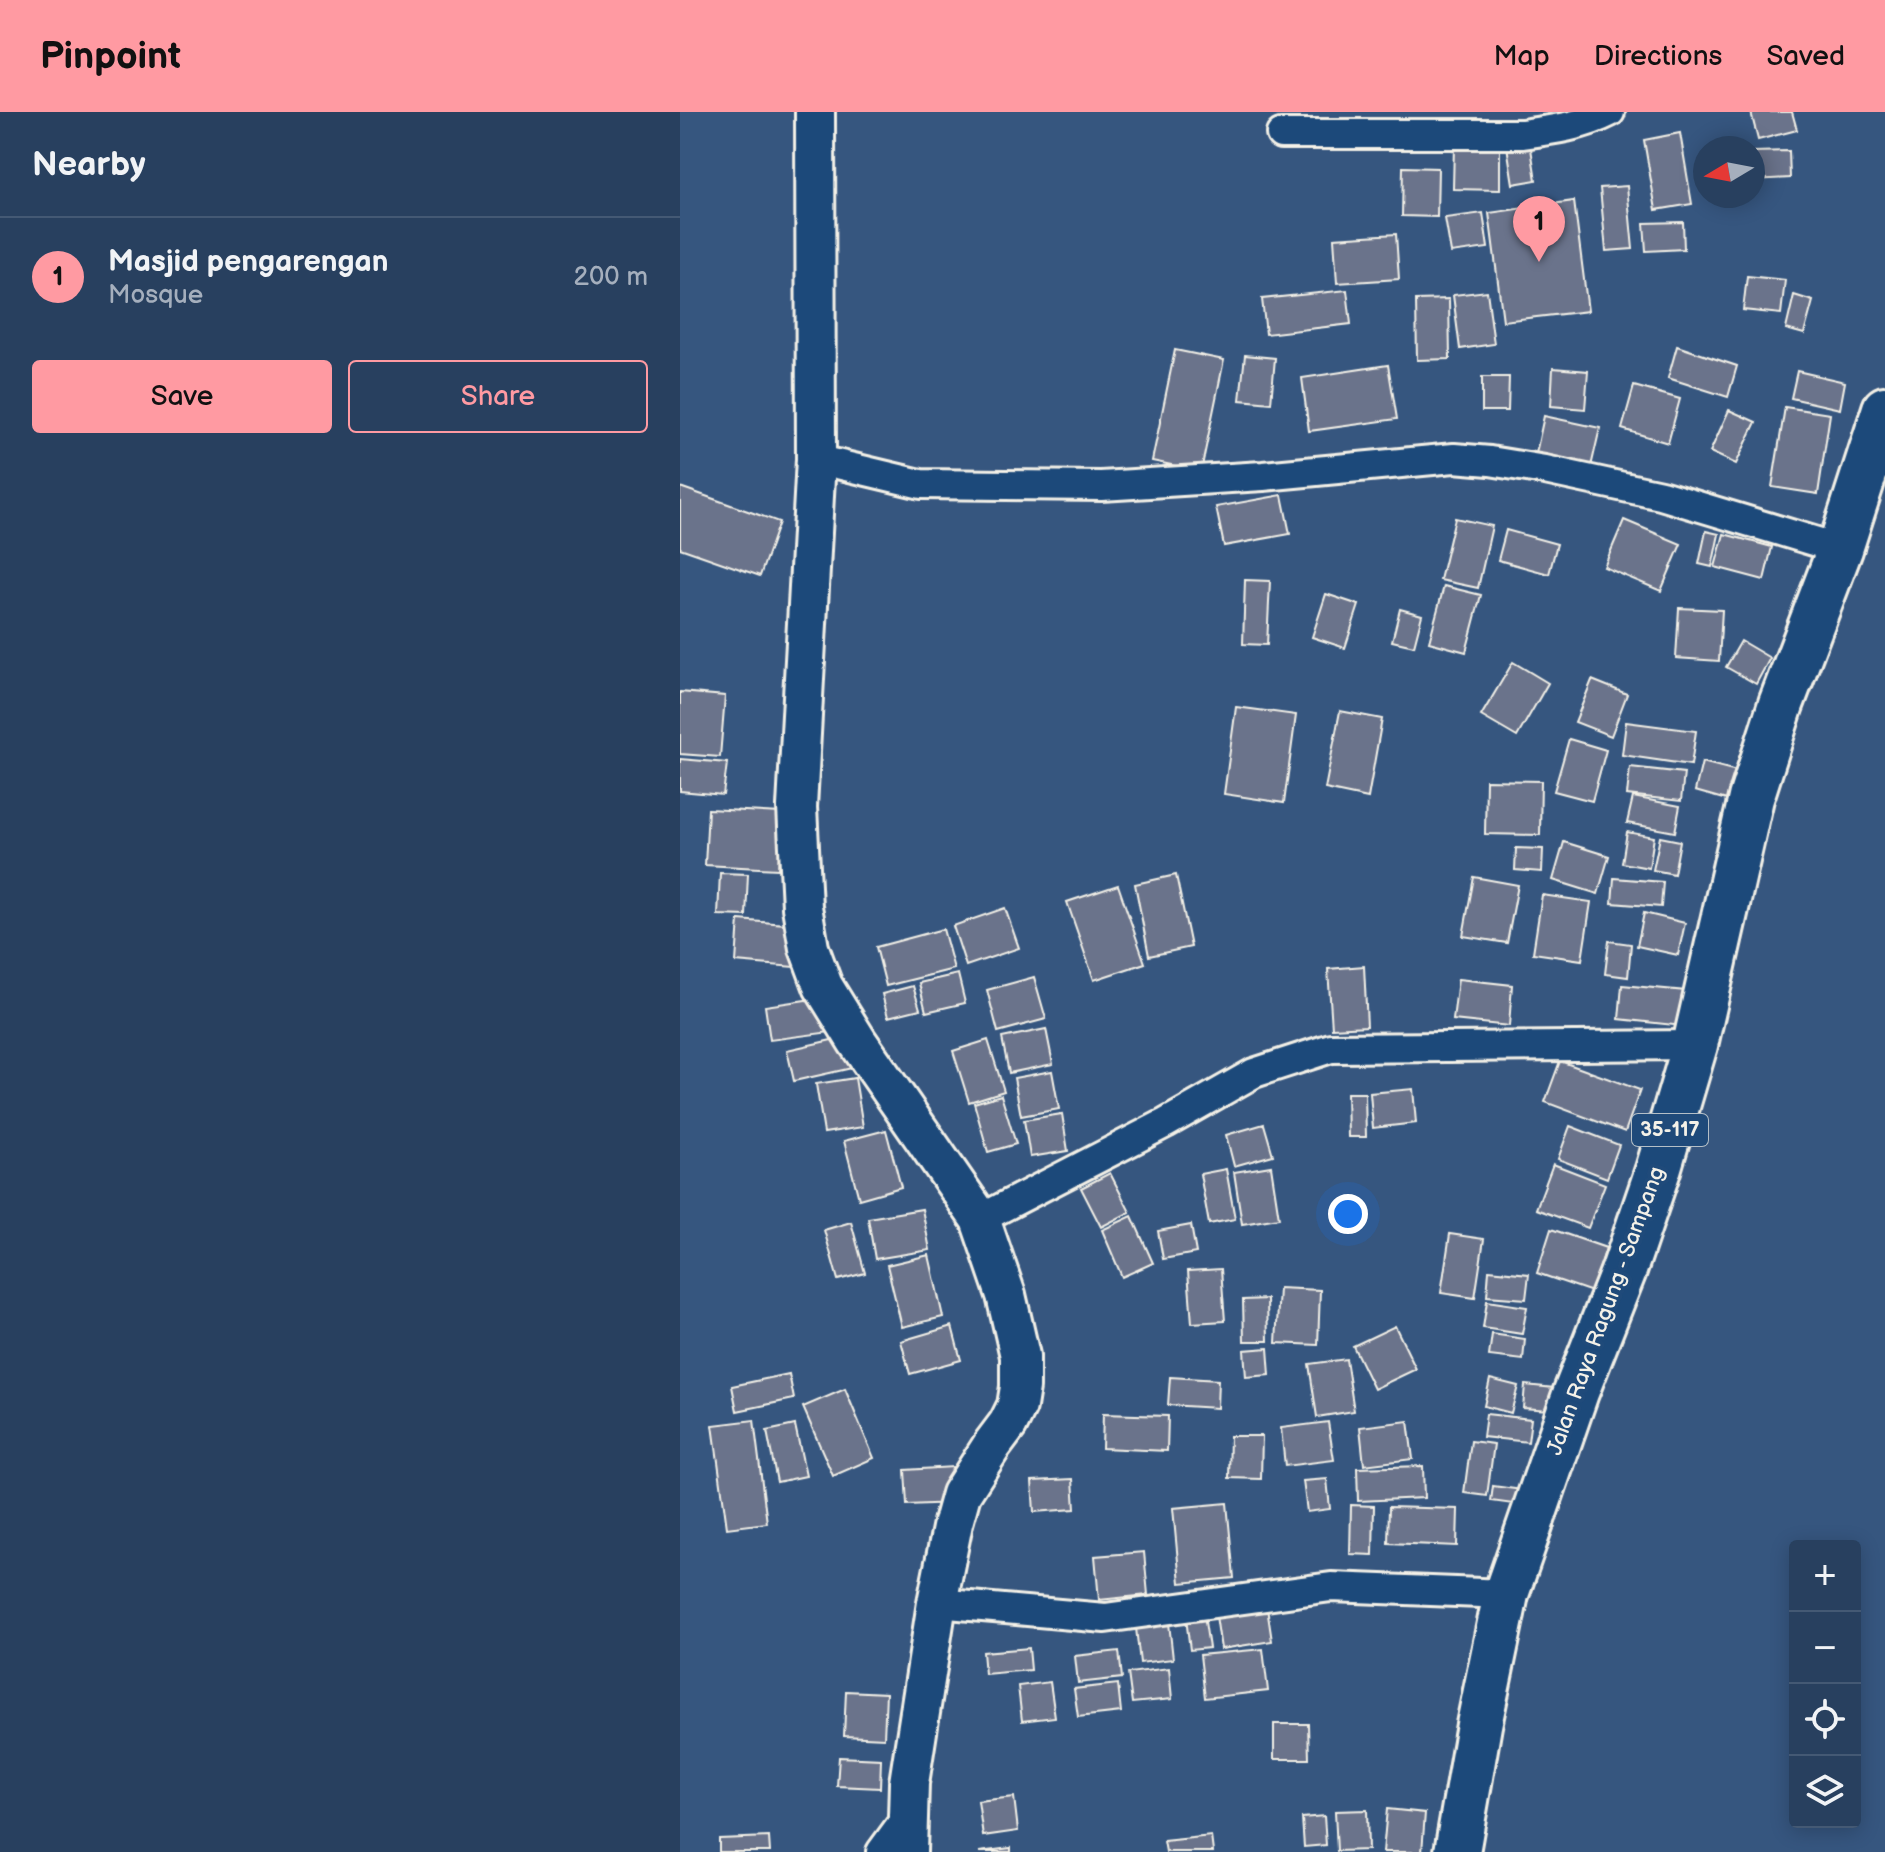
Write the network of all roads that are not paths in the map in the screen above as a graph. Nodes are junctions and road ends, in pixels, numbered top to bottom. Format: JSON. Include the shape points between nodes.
{"nodes":[{"id":1,"x":815,"y":112,"type":"edge"},
{"id":2,"x":1610,"y":112,"type":"edge"},
{"id":3,"x":1281,"y":134,"type":"dead end"},
{"id":4,"x":1885,"y":409,"type":"edge"},
{"id":5,"x":816,"y":459,"type":"junction"},
{"id":6,"x":1840,"y":549,"type":"junction"},
{"id":7,"x":1695,"y":1045,"type":"junction"},
{"id":8,"x":980,"y":1219,"type":"junction"},
{"id":9,"x":1506,"y":1594,"type":"junction"},
{"id":10,"x":937,"y":1603,"type":"junction"},
{"id":11,"x":908,"y":1834,"type":"edge"},
{"id":12,"x":881,"y":1852,"type":"edge"},
{"id":13,"x":1457,"y":1852,"type":"edge"}],
"edges":[{"from":1,"to":5,"type":"street"},
{"from":2,"to":3,"type":"street","via":[[1522,134]]},
{"from":4,"to":6,"type":"main road","name":"Jalan Raya Ragung - Sampang","number":"35-117"},
{"from":5,"to":6,"type":"street","via":[[921,484],[1101,486],[1454,458],[1490,461],[1661,495]]},
{"from":5,"to":8,"type":"street","via":[[797,807],[809,948],[823,986],[857,1041]]},
{"from":6,"to":7,"type":"main road","name":"Jalan Raya Ragung - Sampang","number":"35-117","via":[[1751,798]]},
{"from":7,"to":8,"type":"street","via":[[1331,1048],[1254,1073]]},
{"from":7,"to":9,"type":"main road","name":"Jalan Raya Ragung - Sampang","number":"35-117","via":[[1634,1242]]},
{"from":8,"to":10,"type":"street","via":[[1006,1295],[1020,1356],[1020,1387],[1008,1424],[961,1494]]},
{"from":9,"to":10,"type":"street","via":[[1331,1587],[1105,1618]]},
{"from":9,"to":13,"type":"main road","name":"Jalan Raya Ragung - Sampang","number":"35-117"},
{"from":10,"to":11,"type":"street","via":[[909,1783]]},
{"from":11,"to":12,"type":"street"}]}
